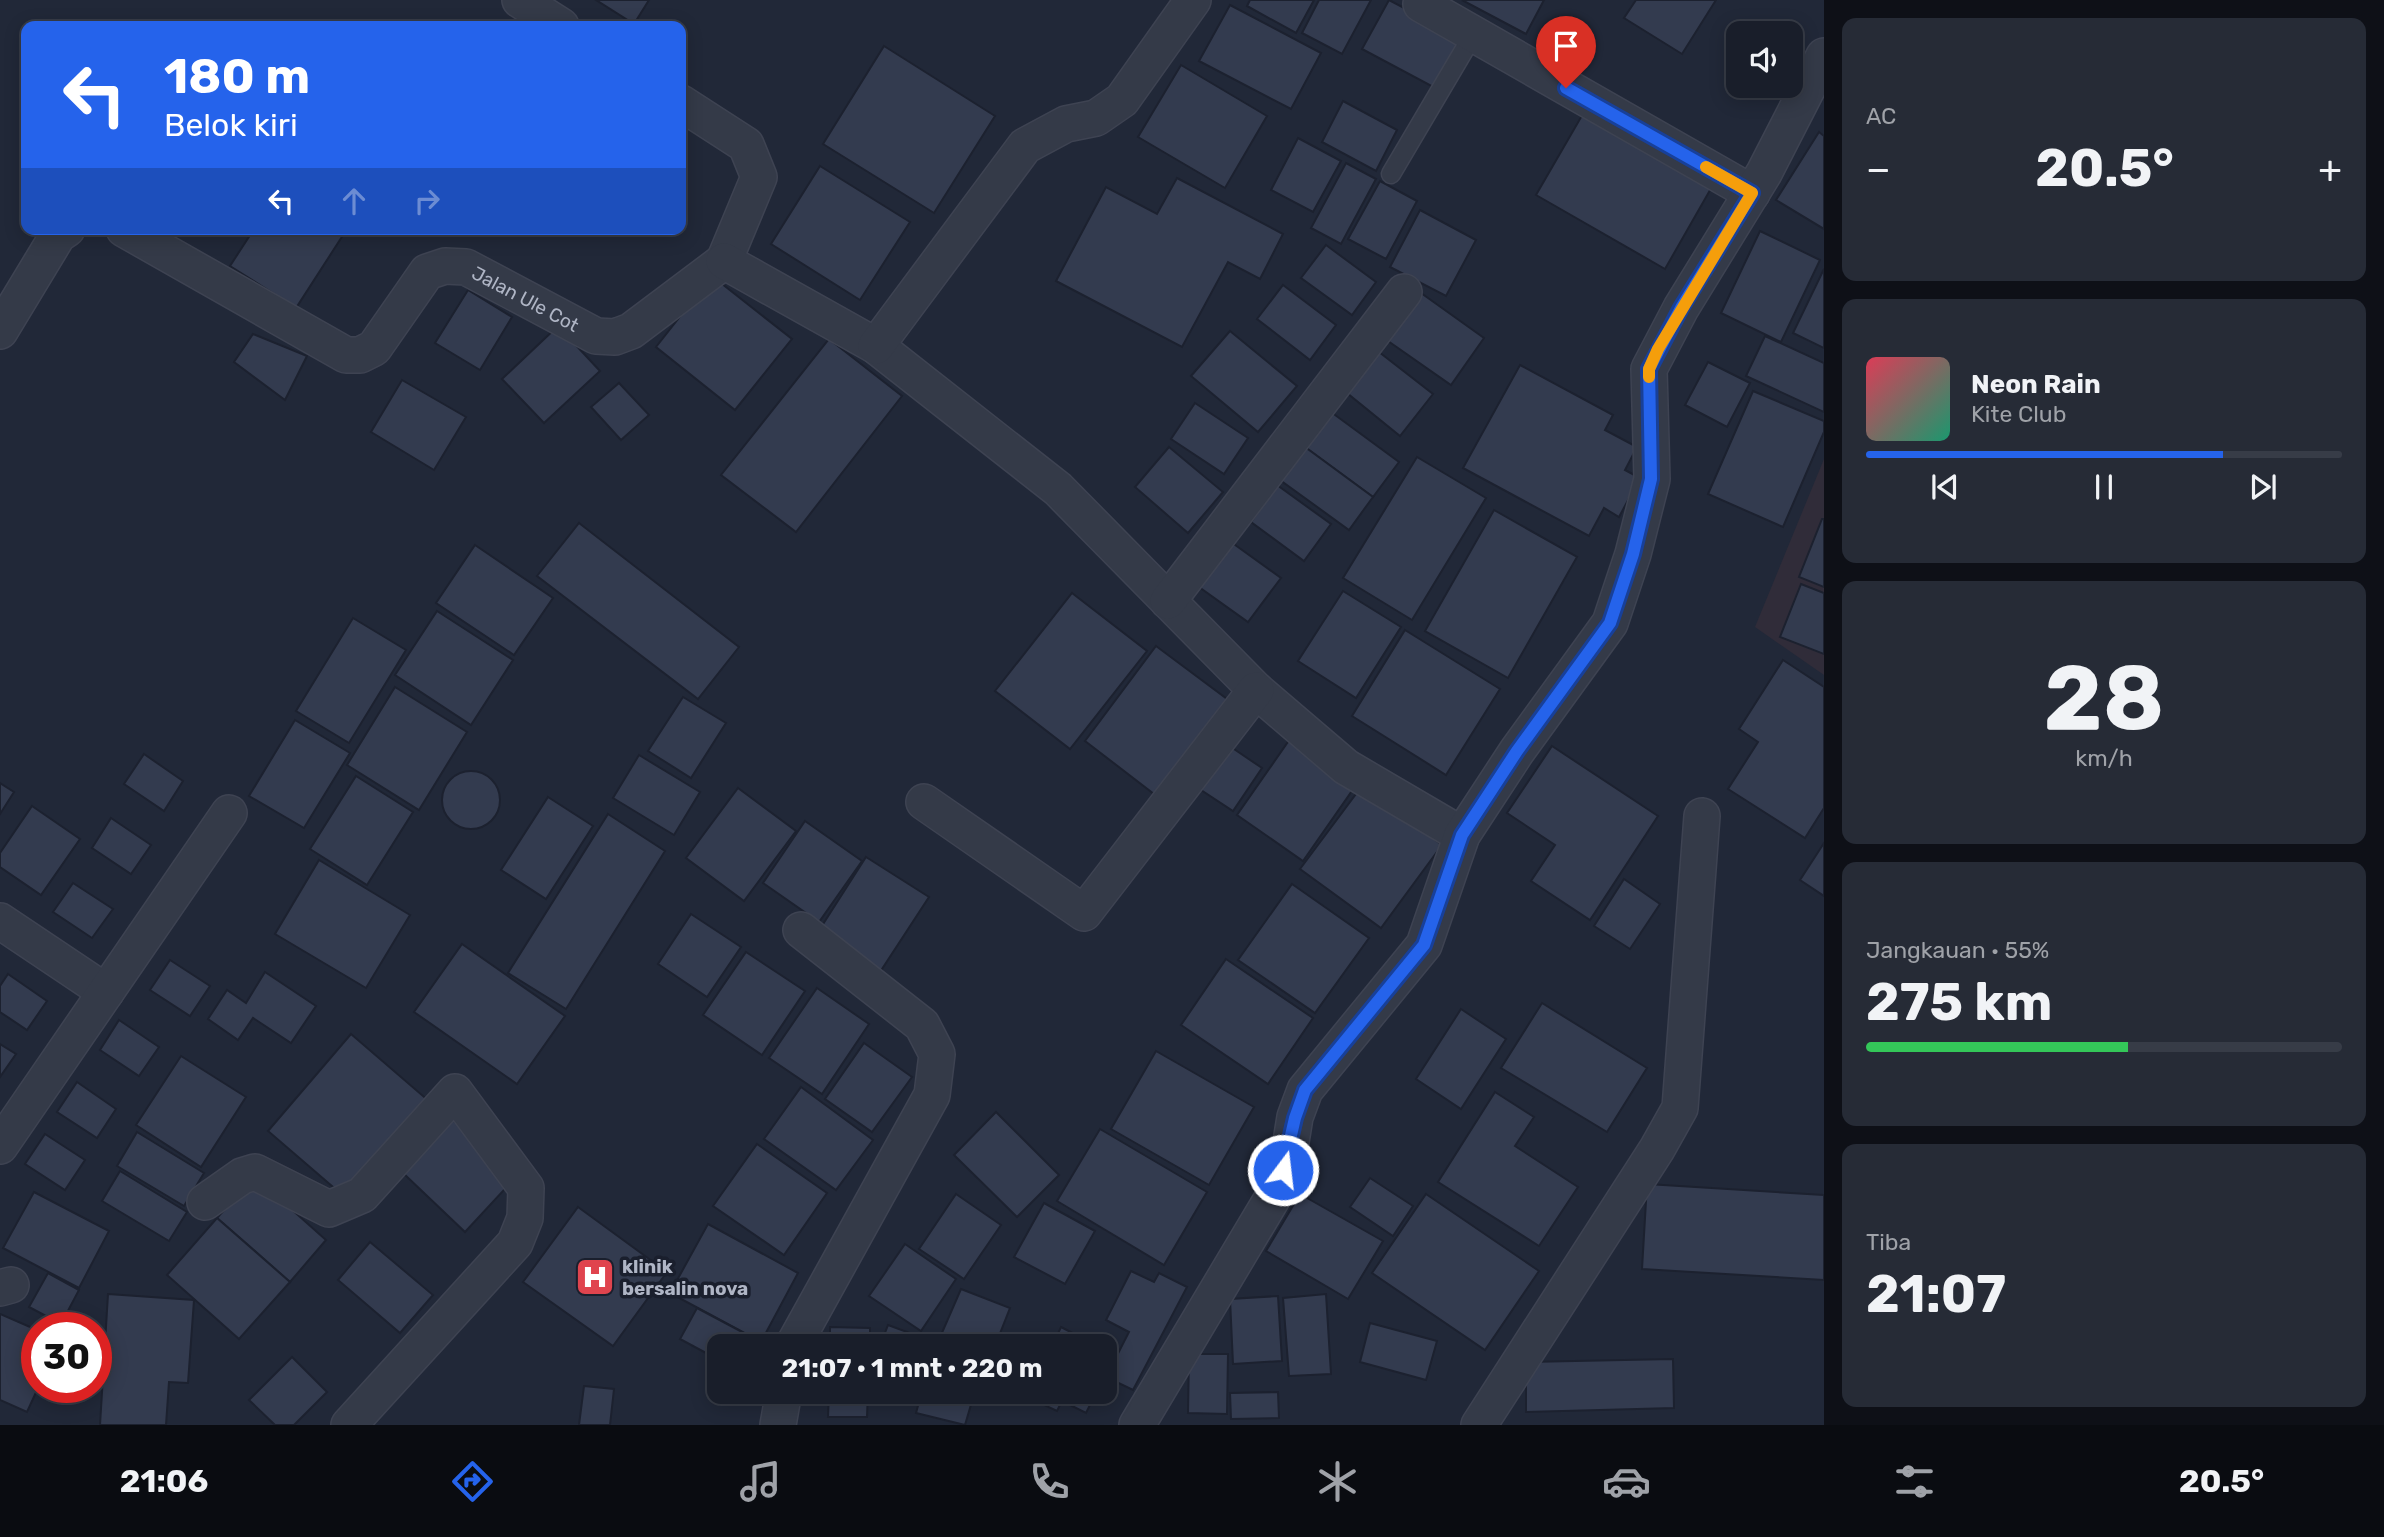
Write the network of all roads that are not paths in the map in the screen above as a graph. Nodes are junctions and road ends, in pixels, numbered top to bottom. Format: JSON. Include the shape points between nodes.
{"nodes":[{"id":1,"x":520,"y":0,"type":"edge"},
{"id":2,"x":1193,"y":0,"type":"edge"},
{"id":3,"x":1421,"y":4,"type":"dead end"},
{"id":4,"x":553,"y":21,"type":"edge"},
{"id":5,"x":1473,"y":35,"type":"junction"},
{"id":6,"x":1824,"y":56,"type":"edge"},
{"id":7,"x":686,"y":106,"type":"edge"},
{"id":8,"x":1391,"y":174,"type":"dead end"},
{"id":9,"x":1752,"y":193,"type":"junction"},
{"id":10,"x":58,"y":235,"type":"edge"},
{"id":11,"x":135,"y":235,"type":"edge"},
{"id":12,"x":724,"y":261,"type":"junction"},
{"id":13,"x":1404,"y":292,"type":"dead end"},
{"id":14,"x":0,"y":331,"type":"edge"},
{"id":15,"x":876,"y":346,"type":"junction"},
{"id":16,"x":1168,"y":601,"type":"junction"},
{"id":17,"x":1256,"y":690,"type":"junction"},
{"id":18,"x":924,"y":802,"type":"dead end"},
{"id":19,"x":229,"y":813,"type":"dead end"},
{"id":20,"x":1702,"y":816,"type":"dead end"},
{"id":21,"x":1462,"y":835,"type":"junction"},
{"id":22,"x":0,"y":921,"type":"edge"},
{"id":23,"x":801,"y":930,"type":"dead end"},
{"id":24,"x":106,"y":992,"type":"junction"},
{"id":25,"x":0,"y":1146,"type":"edge"},
{"id":26,"x":205,"y":1202,"type":"dead end"},
{"id":27,"x":800,"y":1334,"type":"edge"},
{"id":28,"x":782,"y":1404,"type":"edge"},
{"id":29,"x":349,"y":1425,"type":"edge"},
{"id":30,"x":778,"y":1425,"type":"edge"},
{"id":31,"x":1138,"y":1425,"type":"edge"},
{"id":32,"x":1479,"y":1425,"type":"edge"}],
"edges":[{"from":1,"to":4,"type":"street"},
{"from":2,"to":15,"type":"street","via":[[1122,100],[1096,118],[1066,124],[1025,146]]},
{"from":3,"to":5,"type":"street"},
{"from":5,"to":8,"type":"lane"},
{"from":5,"to":9,"type":"street"},
{"from":6,"to":9,"type":"street"},
{"from":7,"to":12,"type":"street","via":[[746,145],[759,177]]},
{"from":9,"to":21,"type":"street","via":[[1649,369],[1651,479],[1610,623]]},
{"from":10,"to":14,"type":"street"},
{"from":11,"to":12,"type":"street","name":"Jalan Ule Cot","via":[[346,355],[374,348],[426,272],[445,266],[466,267],[596,336],[615,337],[631,331]]},
{"from":12,"to":15,"type":"street"},
{"from":13,"to":16,"type":"street"},
{"from":15,"to":16,"type":"street","via":[[1058,489]]},
{"from":16,"to":17,"type":"street"},
{"from":17,"to":18,"type":"street","via":[[1084,913]]},
{"from":17,"to":21,"type":"street","via":[[1346,767]]},
{"from":19,"to":24,"type":"street"},
{"from":20,"to":32,"type":"street","via":[[1680,1108]]},
{"from":21,"to":31,"type":"street","via":[[1424,945],[1305,1090],[1276,1192]]},
{"from":22,"to":24,"type":"street"},
{"from":23,"to":27,"type":"street","via":[[922,1026],[937,1054],[932,1096]]},
{"from":24,"to":25,"type":"street"},
{"from":26,"to":29,"type":"street","via":[[255,1172],[329,1209],[362,1195],[455,1092],[526,1188],[525,1218],[515,1243]]},
{"from":28,"to":30,"type":"street"}]}
